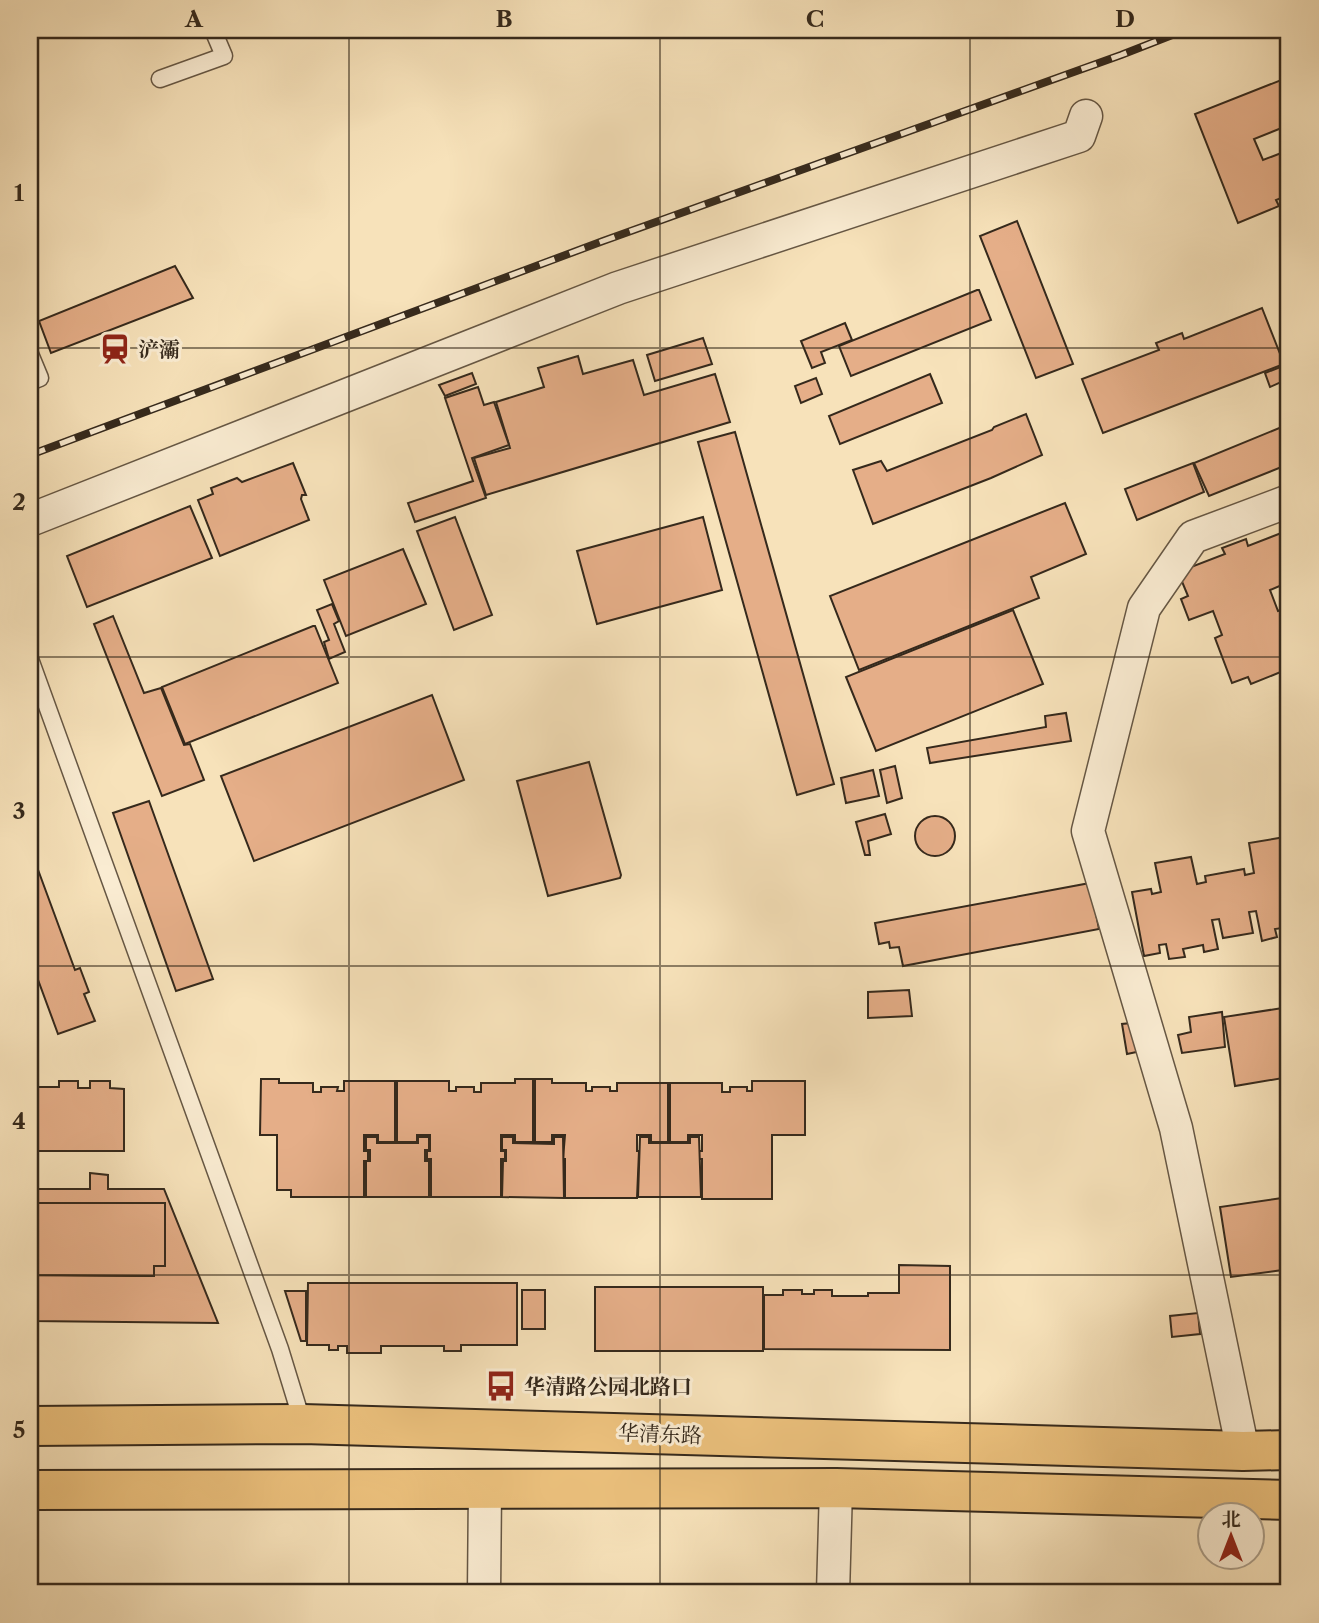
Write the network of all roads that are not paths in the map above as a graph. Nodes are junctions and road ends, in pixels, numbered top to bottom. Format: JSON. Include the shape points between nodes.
{"nodes":[{"id":1,"x":213,"y":30,"type":"edge"},
{"id":2,"x":160,"y":79,"type":"dead end"},
{"id":3,"x":1086,"y":116,"type":"dead end"},
{"id":4,"x":30,"y":354,"type":"edge"},
{"id":5,"x":30,"y":382,"type":"edge"},
{"id":6,"x":1289,"y":501,"type":"edge"},
{"id":7,"x":30,"y":520,"type":"edge"},
{"id":8,"x":30,"y":659,"type":"edge"},
{"id":9,"x":303,"y":1424,"type":"junction"},
{"id":10,"x":30,"y":1426,"type":"edge"},
{"id":11,"x":1289,"y":1450,"type":"edge"},
{"id":12,"x":1243,"y":1451,"type":"junction"},
{"id":13,"x":485,"y":1488,"type":"junction"},
{"id":14,"x":836,"y":1488,"type":"junction"},
{"id":15,"x":30,"y":1490,"type":"edge"},
{"id":16,"x":1289,"y":1500,"type":"edge"},
{"id":17,"x":484,"y":1593,"type":"edge"},
{"id":18,"x":833,"y":1593,"type":"edge"}],
"edges":[{"from":1,"to":2,"type":"lane","via":[[224,56]]},
{"from":3,"to":7,"type":"street","via":[[1079,136],[618,288]]},
{"from":4,"to":5,"type":"lane","via":[[40,378]]},
{"from":6,"to":12,"type":"street","via":[[1192,537],[1144,608],[1088,831],[1177,1128]]},
{"from":8,"to":9,"type":"lane","via":[[280,1349]]},
{"from":9,"to":10,"type":"main road","name":"华清东路"},
{"from":9,"to":12,"type":"main road","name":"华清东路"},
{"from":11,"to":12,"type":"main road","name":"华清东路"},
{"from":13,"to":14,"type":"main road"},
{"from":13,"to":15,"type":"main road"},
{"from":13,"to":17,"type":"street"},
{"from":14,"to":16,"type":"main road"},
{"from":14,"to":18,"type":"street"}]}
